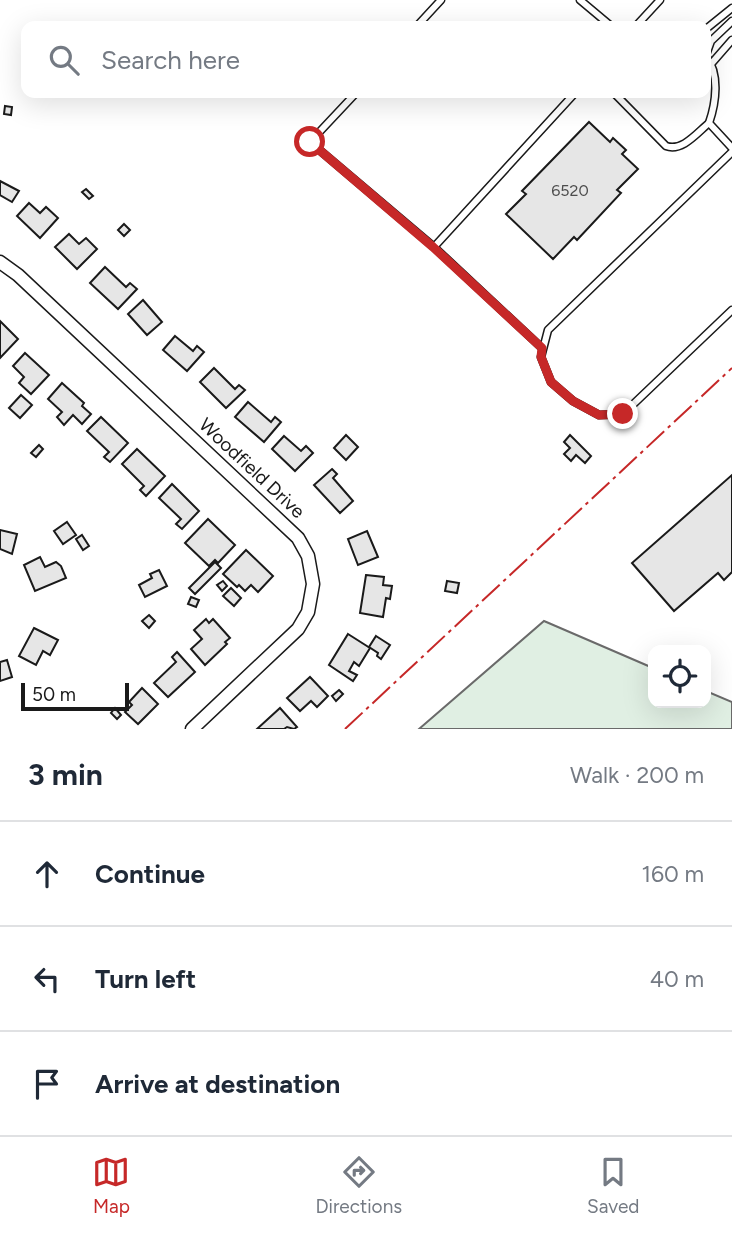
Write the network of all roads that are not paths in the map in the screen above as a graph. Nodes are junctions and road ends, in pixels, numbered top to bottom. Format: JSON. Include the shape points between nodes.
{"nodes":[{"id":1,"x":441,"y":0,"type":"edge"},
{"id":2,"x":580,"y":0,"type":"edge"},
{"id":3,"x":660,"y":0,"type":"edge"},
{"id":4,"x":732,"y":8,"type":"edge"},
{"id":5,"x":422,"y":21,"type":"edge"},
{"id":6,"x":605,"y":21,"type":"edge"},
{"id":7,"x":641,"y":21,"type":"edge"},
{"id":8,"x":732,"y":21,"type":"edge"},
{"id":9,"x":711,"y":25,"type":"edge"},
{"id":10,"x":711,"y":40,"type":"edge"},
{"id":11,"x":732,"y":40,"type":"edge"},
{"id":12,"x":711,"y":64,"type":"joint"},
{"id":13,"x":351,"y":98,"type":"edge"},
{"id":14,"x":570,"y":98,"type":"edge"},
{"id":15,"x":619,"y":98,"type":"edge"},
{"id":16,"x":709,"y":123,"type":"junction"},
{"id":17,"x":732,"y":135,"type":"edge"},
{"id":18,"x":726,"y":141,"type":"junction"},
{"id":19,"x":732,"y":150,"type":"edge"},
{"id":20,"x":433,"y":247,"type":"junction"},
{"id":21,"x":0,"y":262,"type":"edge"},
{"id":22,"x":732,"y":310,"type":"edge"},
{"id":23,"x":542,"y":348,"type":"junction"},
{"id":24,"x":192,"y":729,"type":"edge"}],
"edges":[{"from":1,"to":5,"type":"lane"},
{"from":2,"to":6,"type":"lane"},
{"from":3,"to":7,"type":"lane"},
{"from":4,"to":9,"type":"lane"},
{"from":8,"to":10,"type":"lane"},
{"from":11,"to":12,"type":"lane"},
{"from":12,"to":16,"type":"lane","via":[[714,108]]},
{"from":13,"to":20,"type":"lane","via":[[310,142]]},
{"from":14,"to":20,"type":"lane"},
{"from":15,"to":16,"type":"lane","via":[[673,149]]},
{"from":16,"to":18,"type":"lane"},
{"from":17,"to":18,"type":"lane"},
{"from":18,"to":19,"type":"lane"},
{"from":19,"to":23,"type":"lane","via":[[548,330]]},
{"from":20,"to":23,"type":"lane"},
{"from":21,"to":24,"type":"street","name":"Woodfield Drive","via":[[298,538],[308,556],[312,594],[298,629]]},
{"from":22,"to":23,"type":"lane","via":[[623,414],[599,415],[573,401],[551,382]]}]}
